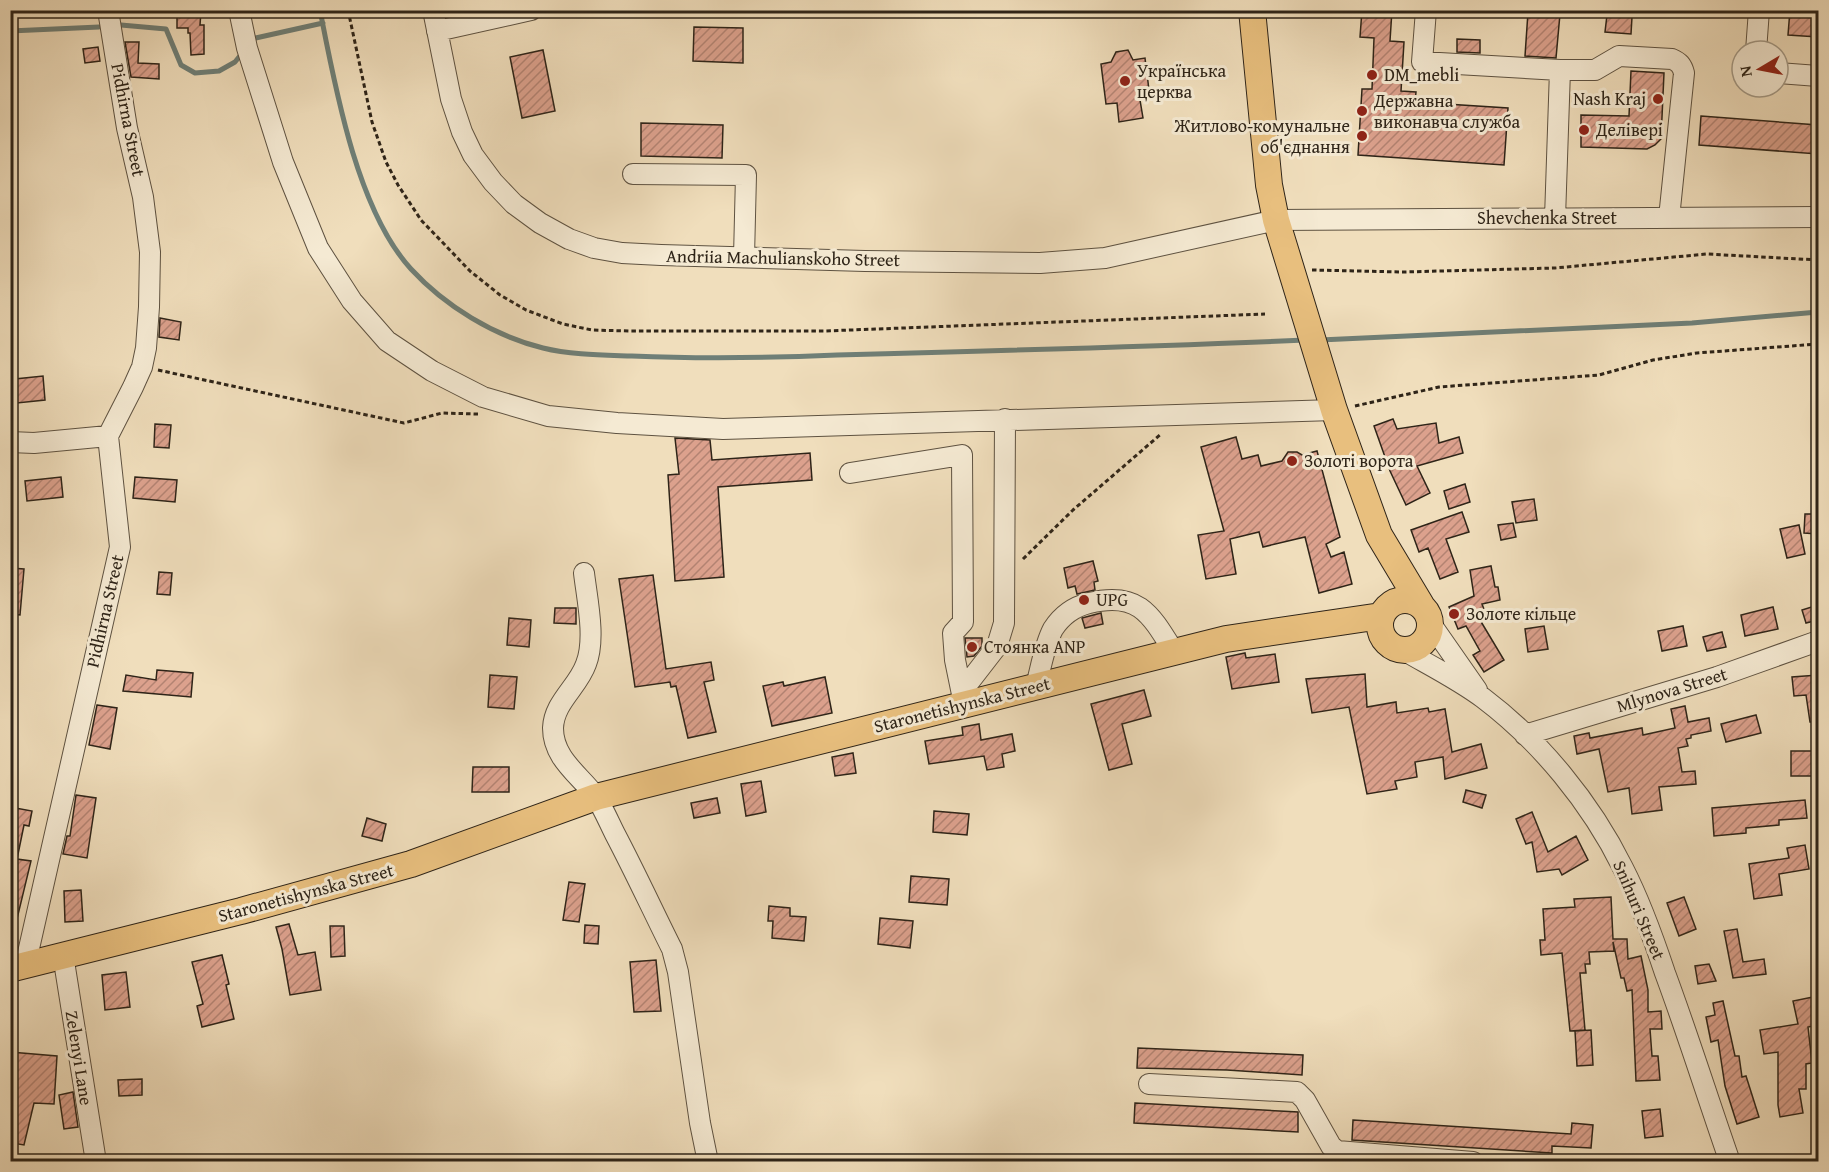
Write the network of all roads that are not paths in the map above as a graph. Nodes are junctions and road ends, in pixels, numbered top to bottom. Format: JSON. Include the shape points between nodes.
{"nodes":[{"id":1,"x":108,"y":10,"type":"edge"},
{"id":2,"x":239,"y":10,"type":"edge"},
{"id":3,"x":432,"y":10,"type":"edge"},
{"id":4,"x":531,"y":10,"type":"edge"},
{"id":5,"x":1252,"y":10,"type":"edge"},
{"id":6,"x":1426,"y":10,"type":"edge"},
{"id":7,"x":1759,"y":10,"type":"edge"},
{"id":8,"x":436,"y":31,"type":"junction"},
{"id":9,"x":1757,"y":39,"type":"edge"},
{"id":10,"x":1560,"y":70,"type":"junction"},
{"id":11,"x":1790,"y":74,"type":"edge"},
{"id":12,"x":1818,"y":76,"type":"edge"},
{"id":13,"x":633,"y":174,"type":"dead end"},
{"id":14,"x":1818,"y":217,"type":"edge"},
{"id":15,"x":1555,"y":218,"type":"junction"},
{"id":16,"x":1669,"y":218,"type":"junction"},
{"id":17,"x":1275,"y":220,"type":"junction"},
{"id":18,"x":744,"y":257,"type":"junction"},
{"id":19,"x":1334,"y":410,"type":"junction"},
{"id":20,"x":1005,"y":419,"type":"junction"},
{"id":21,"x":108,"y":436,"type":"junction"},
{"id":22,"x":10,"y":442,"type":"edge"},
{"id":23,"x":850,"y":472,"type":"dead end"},
{"id":24,"x":1379,"y":535,"type":"junction"},
{"id":25,"x":584,"y":573,"type":"dead end"},
{"id":26,"x":1385,"y":611,"type":"junction"},
{"id":27,"x":1426,"y":615,"type":"junction"},
{"id":28,"x":1331,"y":624,"type":"junction"},
{"id":29,"x":1818,"y":640,"type":"edge"},
{"id":30,"x":1400,"y":650,"type":"junction"},
{"id":31,"x":1174,"y":652,"type":"junction"},
{"id":32,"x":1036,"y":686,"type":"junction"},
{"id":33,"x":1482,"y":697,"type":"junction"},
{"id":34,"x":964,"y":704,"type":"junction"},
{"id":35,"x":1525,"y":735,"type":"junction"},
{"id":36,"x":596,"y":797,"type":"junction"},
{"id":37,"x":63,"y":955,"type":"junction"},
{"id":38,"x":18,"y":967,"type":"edge"},
{"id":39,"x":1149,"y":1084,"type":"dead end"},
{"id":40,"x":96,"y":1161,"type":"edge"},
{"id":41,"x":708,"y":1161,"type":"edge"},
{"id":42,"x":1473,"y":1161,"type":"edge"},
{"id":43,"x":1730,"y":1161,"type":"edge"}],
"edges":[{"from":1,"to":21,"type":"street","name":"Pidhirna Street","via":[[150,252],[142,367]]},
{"from":2,"to":20,"type":"street","via":[[283,162],[318,248],[352,301],[387,341],[432,370],[483,397],[548,416],[617,423],[723,429]]},
{"from":3,"to":8,"type":"street","name":"Andriia Machulianskoho Street"},
{"from":4,"to":8,"type":"street"},
{"from":5,"to":17,"type":"main road","name":"Snihuri Street"},
{"from":6,"to":10,"type":"street","via":[[1422,62]]},
{"from":7,"to":9,"type":"street"},
{"from":8,"to":18,"type":"street","name":"Andriia Machulianskoho Street","via":[[462,132],[473,155],[514,204],[569,239],[594,248],[652,255]]},
{"from":10,"to":15,"type":"street"},
{"from":10,"to":16,"type":"street","via":[[1595,70],[1619,56],[1672,60],[1682,67]]},
{"from":11,"to":12,"type":"street"},
{"from":13,"to":18,"type":"street","via":[[746,175]]},
{"from":14,"to":16,"type":"street","name":"Shevchenka Street"},
{"from":15,"to":16,"type":"street","name":"Shevchenka Street"},
{"from":15,"to":17,"type":"street","name":"Shevchenka Street"},
{"from":17,"to":18,"type":"street","name":"Andriia Machulianskoho Street","via":[[1105,258],[1040,263]]},
{"from":17,"to":19,"type":"main road","name":"Snihuri Street","via":[[1302,274]]},
{"from":19,"to":20,"type":"street"},
{"from":19,"to":24,"type":"main road","name":"Snihuri Street"},
{"from":20,"to":34,"type":"street","via":[[1004,623],[991,655],[971,678],[963,696]]},
{"from":21,"to":22,"type":"street"},
{"from":21,"to":38,"type":"street","name":"Pidhirna Street","via":[[120,547]]},
{"from":23,"to":34,"type":"street","via":[[962,455],[963,622],[953,633]]},
{"from":24,"to":26,"type":"main road","name":"Snihuri Street"},
{"from":24,"to":27,"type":"main road","name":"Snihuri Street"},
{"from":25,"to":36,"type":"street","via":[[589,652],[584,670],[555,715],[553,729],[561,754]]},
{"from":26,"to":27,"type":"main road","via":[[1405,600],[1413,601]]},
{"from":26,"to":28,"type":"main road","name":"Staronetishynska Street"},
{"from":26,"to":30,"type":"main road","via":[[1380,624],[1384,639]]},
{"from":27,"to":30,"type":"main road","via":[[1426,640],[1421,646]]},
{"from":27,"to":33,"type":"street","name":"Snihuri Street"},
{"from":28,"to":30,"type":"main road","name":"Staronetishynska Street"},
{"from":28,"to":31,"type":"main road","name":"Staronetishynska Street","via":[[1226,639]]},
{"from":29,"to":35,"type":"street","name":"Mlynova Street","via":[[1717,677]]},
{"from":30,"to":33,"type":"street","name":"Snihuri Street"},
{"from":31,"to":32,"type":"main road","name":"Staronetishynska Street"},
{"from":31,"to":32,"type":"street","via":[[1140,606],[1109,598],[1076,606],[1053,630]]},
{"from":32,"to":34,"type":"main road","name":"Staronetishynska Street"},
{"from":33,"to":35,"type":"street","name":"Snihuri Street"},
{"from":34,"to":36,"type":"main road","name":"Staronetishynska Street"},
{"from":35,"to":43,"type":"street","name":"Snihuri Street","via":[[1552,761],[1576,793],[1623,867],[1658,951]]},
{"from":36,"to":37,"type":"main road","name":"Staronetishynska Street","via":[[411,864]]},
{"from":36,"to":41,"type":"street","via":[[672,949]]},
{"from":37,"to":38,"type":"main road","name":"Staronetishynska Street"},
{"from":37,"to":40,"type":"street","name":"Zelenyi Lane"},
{"from":39,"to":42,"type":"street","via":[[1297,1092],[1337,1151]]}]}
